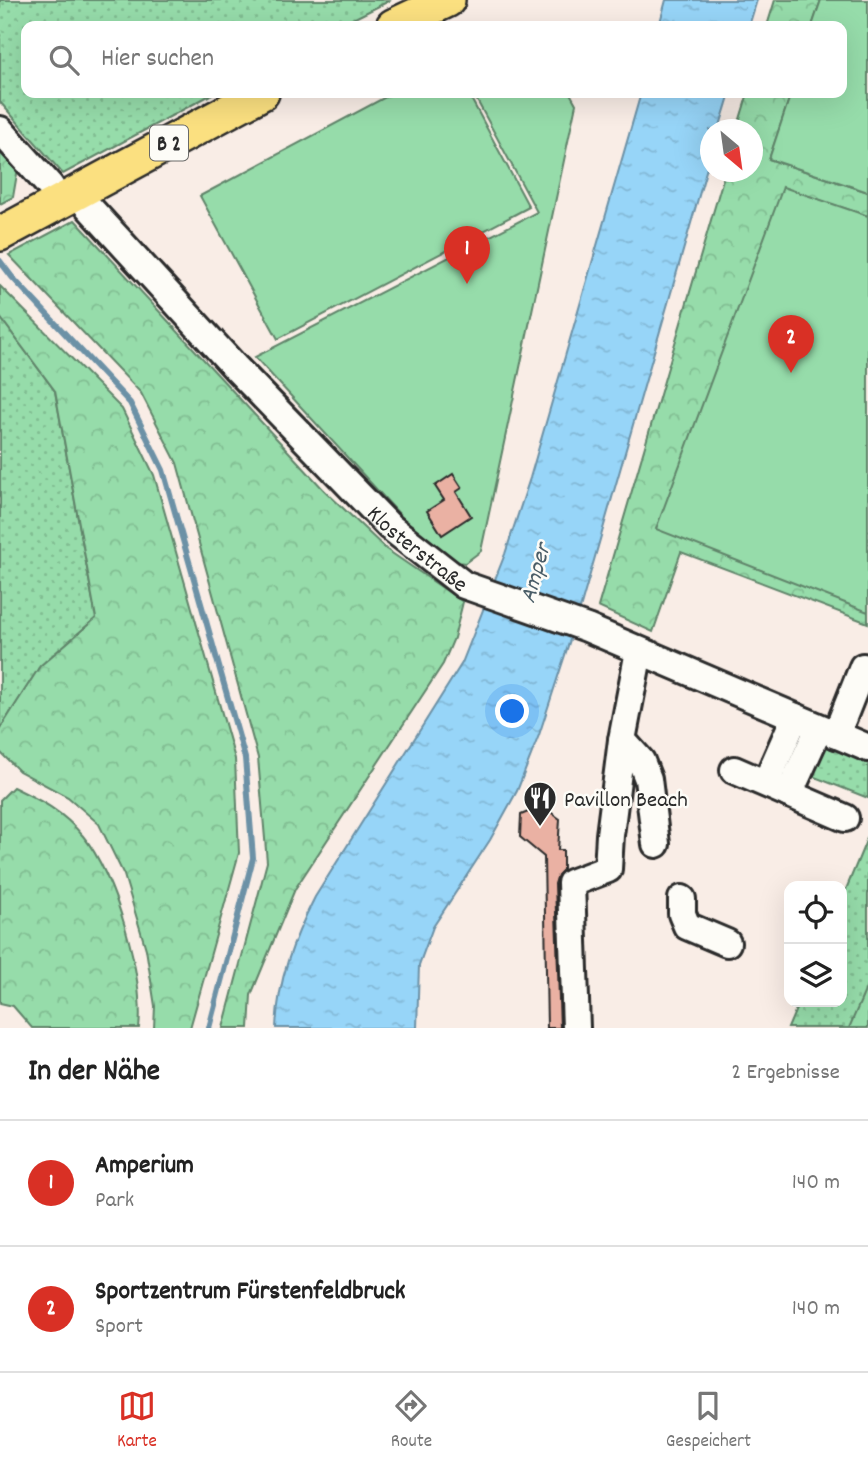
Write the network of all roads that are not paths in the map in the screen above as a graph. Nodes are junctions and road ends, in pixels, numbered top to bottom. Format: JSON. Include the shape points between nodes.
{"nodes":[{"id":1,"x":448,"y":0,"type":"edge"},
{"id":2,"x":404,"y":21,"type":"edge"},
{"id":3,"x":253,"y":98,"type":"edge"},
{"id":4,"x":0,"y":130,"type":"edge"},
{"id":5,"x":67,"y":196,"type":"junction"},
{"id":6,"x":10,"y":229,"type":"edge"},
{"id":7,"x":639,"y":651,"type":"junction"},
{"id":8,"x":863,"y":667,"type":"dead end"},
{"id":9,"x":817,"y":727,"type":"junction"},
{"id":10,"x":622,"y":740,"type":"junction"},
{"id":11,"x":868,"y":748,"type":"edge"},
{"id":12,"x":734,"y":770,"type":"dead end"},
{"id":13,"x":777,"y":789,"type":"junction"},
{"id":14,"x":845,"y":818,"type":"dead end"},
{"id":15,"x":656,"y":844,"type":"dead end"},
{"id":16,"x":682,"y":900,"type":"dead end"},
{"id":17,"x":727,"y":943,"type":"dead end"},
{"id":18,"x":576,"y":1028,"type":"edge"}],
"edges":[{"from":1,"to":2,"type":"main road"},
{"from":3,"to":5,"type":"main road","number":"B 2"},
{"from":4,"to":5,"type":"street","name":"Klosterstraße","via":[[50,186]]},
{"from":5,"to":6,"type":"main road","number":"B 2"},
{"from":5,"to":7,"type":"street","name":"Klosterstraße","via":[[390,527],[464,585]]},
{"from":7,"to":9,"type":"street","name":"Klosterstraße"},
{"from":7,"to":10,"type":"street"},
{"from":8,"to":9,"type":"street"},
{"from":9,"to":11,"type":"street","name":"Klosterstraße"},
{"from":9,"to":13,"type":"street"},
{"from":10,"to":15,"type":"street","via":[[641,761],[648,779]]},
{"from":10,"to":18,"type":"street","via":[[608,869],[571,883]]},
{"from":12,"to":13,"type":"street"},
{"from":13,"to":14,"type":"street"},
{"from":16,"to":17,"type":"street","via":[[687,926]]}]}
